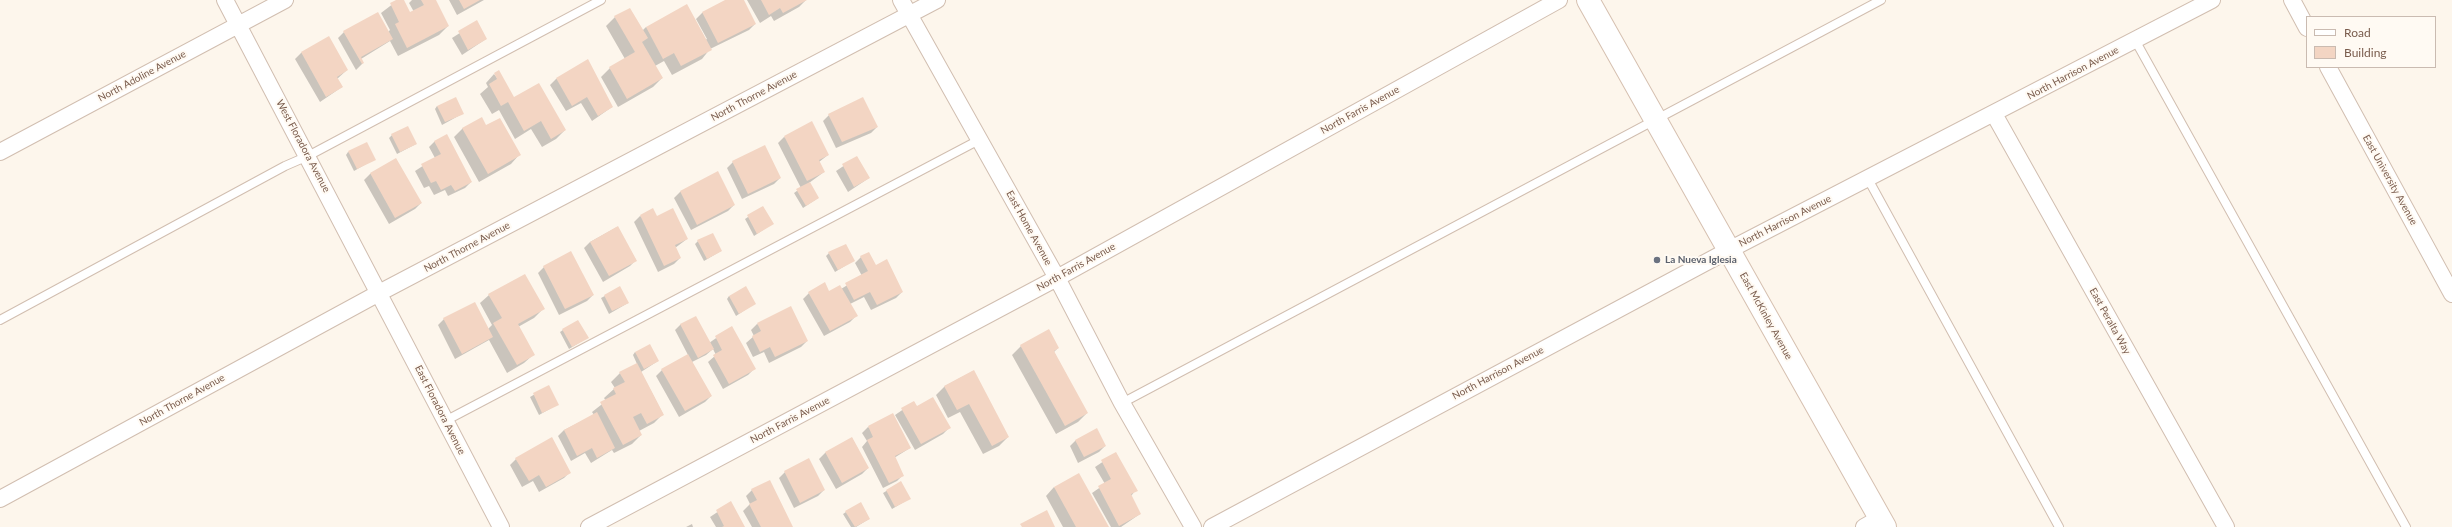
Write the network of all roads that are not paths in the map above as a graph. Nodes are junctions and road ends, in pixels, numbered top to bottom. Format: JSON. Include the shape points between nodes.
{"nodes":[{"id":1,"x":225,"y":0,"type":"edge"},
{"id":2,"x":285,"y":0,"type":"edge"},
{"id":3,"x":602,"y":0,"type":"edge"},
{"id":4,"x":902,"y":0,"type":"edge"},
{"id":5,"x":936,"y":0,"type":"edge"},
{"id":6,"x":1559,"y":0,"type":"edge"},
{"id":7,"x":1588,"y":0,"type":"edge"},
{"id":8,"x":1881,"y":0,"type":"edge"},
{"id":9,"x":2212,"y":0,"type":"edge"},
{"id":10,"x":2292,"y":0,"type":"edge"},
{"id":11,"x":910,"y":15,"type":"junction"},
{"id":12,"x":239,"y":24,"type":"junction"},
{"id":13,"x":2306,"y":26,"type":"edge"},
{"id":14,"x":2135,"y":40,"type":"junction"},
{"id":15,"x":2329,"y":68,"type":"edge"},
{"id":16,"x":1994,"y":114,"type":"junction"},
{"id":17,"x":1656,"y":120,"type":"junction"},
{"id":18,"x":979,"y":140,"type":"junction"},
{"id":19,"x":0,"y":152,"type":"edge"},
{"id":20,"x":308,"y":156,"type":"junction"},
{"id":21,"x":1868,"y":179,"type":"junction"},
{"id":22,"x":1729,"y":250,"type":"junction"},
{"id":23,"x":1057,"y":278,"type":"junction"},
{"id":24,"x":379,"y":293,"type":"junction"},
{"id":25,"x":2452,"y":294,"type":"edge"},
{"id":26,"x":0,"y":320,"type":"edge"},
{"id":27,"x":1122,"y":403,"type":"junction"},
{"id":28,"x":445,"y":420,"type":"junction"},
{"id":29,"x":0,"y":499,"type":"edge"},
{"id":30,"x":1876,"y":524,"type":"edge"},
{"id":31,"x":501,"y":527,"type":"edge"},
{"id":32,"x":589,"y":527,"type":"edge"},
{"id":33,"x":1194,"y":527,"type":"edge"},
{"id":34,"x":1212,"y":527,"type":"edge"},
{"id":35,"x":2059,"y":527,"type":"edge"},
{"id":36,"x":2226,"y":527,"type":"edge"},
{"id":37,"x":2406,"y":527,"type":"edge"}],
"edges":[{"from":1,"to":12,"type":"street","name":"West Floradora Avenue"},
{"from":2,"to":12,"type":"street","name":"North Adoline Avenue"},
{"from":3,"to":20,"type":"lane"},
{"from":4,"to":11,"type":"street","name":"East Home Avenue"},
{"from":5,"to":11,"type":"street","name":"North Thorne Avenue"},
{"from":6,"to":23,"type":"street","name":"North Farris Avenue"},
{"from":7,"to":17,"type":"main road","name":"East McKinley Avenue"},
{"from":8,"to":17,"type":"lane"},
{"from":9,"to":14,"type":"street","name":"North Harrison Avenue"},
{"from":10,"to":13,"type":"street"},
{"from":11,"to":18,"type":"street","name":"East Home Avenue"},
{"from":11,"to":24,"type":"street","name":"North Thorne Avenue"},
{"from":12,"to":19,"type":"street","name":"North Adoline Avenue"},
{"from":12,"to":20,"type":"street","name":"West Floradora Avenue"},
{"from":14,"to":16,"type":"street","name":"North Harrison Avenue"},
{"from":14,"to":37,"type":"lane"},
{"from":15,"to":25,"type":"street","name":"East University Avenue"},
{"from":16,"to":21,"type":"street","name":"North Harrison Avenue"},
{"from":16,"to":36,"type":"street","name":"East Peralta Way"},
{"from":17,"to":22,"type":"main road","name":"East McKinley Avenue"},
{"from":17,"to":27,"type":"lane"},
{"from":18,"to":23,"type":"street","name":"East Home Avenue"},
{"from":18,"to":28,"type":"lane"},
{"from":20,"to":24,"type":"street","name":"West Floradora Avenue"},
{"from":20,"to":26,"type":"lane"},
{"from":21,"to":22,"type":"street","name":"North Harrison Avenue"},
{"from":21,"to":35,"type":"lane"},
{"from":22,"to":30,"type":"main road","name":"East McKinley Avenue"},
{"from":22,"to":34,"type":"street","name":"North Harrison Avenue"},
{"from":23,"to":27,"type":"street","name":"East Home Avenue"},
{"from":23,"to":32,"type":"street","name":"North Farris Avenue"},
{"from":24,"to":28,"type":"street","name":"East Floradora Avenue"},
{"from":24,"to":29,"type":"street","name":"North Thorne Avenue"},
{"from":27,"to":33,"type":"street","name":"East Home Avenue"},
{"from":28,"to":31,"type":"street","name":"East Floradora Avenue"}]}
